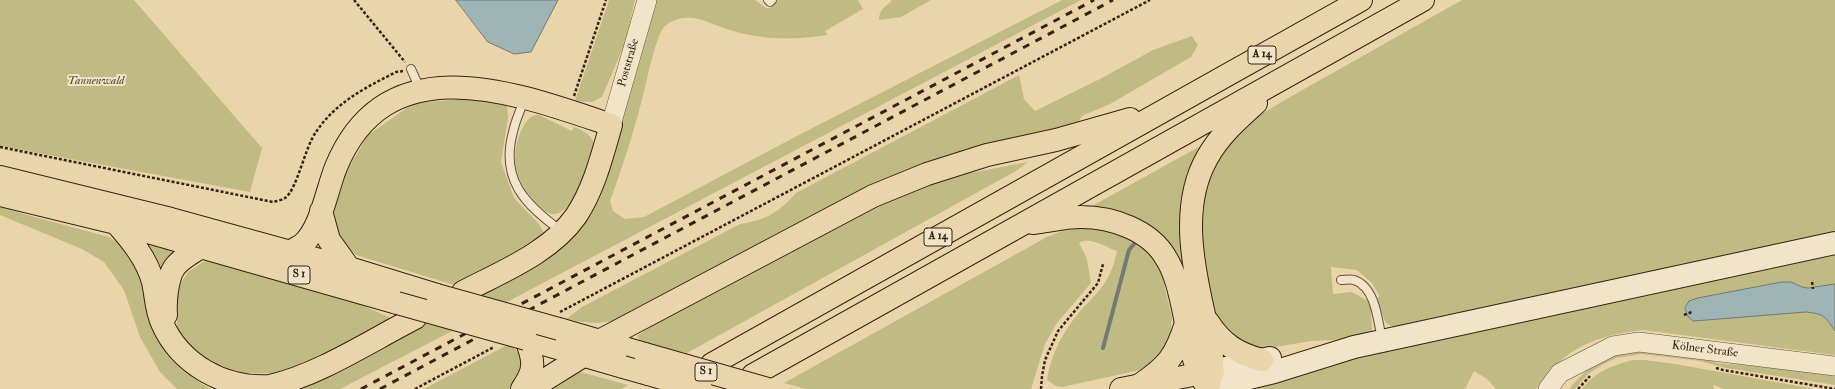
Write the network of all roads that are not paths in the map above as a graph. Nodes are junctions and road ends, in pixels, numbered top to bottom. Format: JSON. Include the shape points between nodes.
{"nodes":[{"id":1,"x":647,"y":0,"type":"edge"},
{"id":2,"x":768,"y":0,"type":"edge"},
{"id":3,"x":772,"y":0,"type":"edge"},
{"id":4,"x":1361,"y":0,"type":"edge"},
{"id":5,"x":1422,"y":0,"type":"edge"},
{"id":6,"x":411,"y":69,"type":"road end"},
{"id":7,"x":1281,"y":80,"type":"junction"},
{"id":8,"x":420,"y":89,"type":"junction"},
{"id":9,"x":524,"y":99,"type":"junction"},
{"id":10,"x":1164,"y":110,"type":"junction"},
{"id":11,"x":611,"y":125,"type":"junction"},
{"id":12,"x":0,"y":177,"type":"edge"},
{"id":13,"x":0,"y":195,"type":"edge"},
{"id":14,"x":321,"y":211,"type":"junction"},
{"id":15,"x":116,"y":223,"type":"junction"},
{"id":16,"x":1022,"y":225,"type":"junction"},
{"id":17,"x":562,"y":232,"type":"junction"},
{"id":18,"x":1835,"y":243,"type":"edge"},
{"id":19,"x":201,"y":247,"type":"junction"},
{"id":20,"x":290,"y":252,"type":"junction"},
{"id":21,"x":349,"y":268,"type":"junction"},
{"id":22,"x":1341,"y":280,"type":"dead end"},
{"id":23,"x":463,"y":292,"type":"dead end"},
{"id":24,"x":415,"y":318,"type":"dead end"},
{"id":25,"x":1195,"y":320,"type":"junction"},
{"id":26,"x":168,"y":334,"type":"junction"},
{"id":27,"x":544,"y":337,"type":"junction"},
{"id":28,"x":599,"y":341,"type":"junction"},
{"id":29,"x":1382,"y":341,"type":"junction"},
{"id":30,"x":1354,"y":347,"type":"junction"},
{"id":31,"x":583,"y":356,"type":"junction"},
{"id":32,"x":1262,"y":360,"type":"junction"},
{"id":33,"x":712,"y":364,"type":"dead end"},
{"id":34,"x":1835,"y":366,"type":"edge"},
{"id":35,"x":1586,"y":369,"type":"junction"},
{"id":36,"x":1206,"y":380,"type":"edge"},
{"id":37,"x":760,"y":382,"type":"edge"},
{"id":38,"x":1129,"y":387,"type":"edge"},
{"id":39,"x":522,"y":389,"type":"edge"},
{"id":40,"x":530,"y":389,"type":"edge"},
{"id":41,"x":701,"y":389,"type":"edge"},
{"id":42,"x":1548,"y":389,"type":"edge"},
{"id":43,"x":1564,"y":389,"type":"edge"}],
"edges":[{"from":1,"to":11,"type":"street","name":"Poststraße"},
{"from":2,"to":3,"type":"lane"},
{"from":4,"to":10,"type":"main road","number":"A 14"},
{"from":5,"to":7,"type":"main road","number":"A 14"},
{"from":6,"to":8,"type":"lane"},
{"from":7,"to":16,"type":"main road","number":"A 14"},
{"from":7,"to":25,"type":"main road","via":[[1236,120],[1220,139],[1207,158],[1196,182],[1191,222]]},
{"from":8,"to":9,"type":"main road","via":[[461,86]]},
{"from":8,"to":14,"type":"main road","via":[[385,104],[358,127],[342,152]]},
{"from":9,"to":11,"type":"main road"},
{"from":9,"to":17,"type":"lane","via":[[513,131],[509,153],[512,177],[528,203]]},
{"from":10,"to":28,"type":"main road","via":[[1056,140],[987,155],[887,190]]},
{"from":10,"to":33,"type":"main road","number":"A 14"},
{"from":11,"to":17,"type":"main road","via":[[594,181],[575,216]]},
{"from":12,"to":20,"type":"main road","number":"S 1","via":[[171,219]]},
{"from":13,"to":15,"type":"main road","number":"S 1"},
{"from":14,"to":20,"type":"main road","via":[[303,244]]},
{"from":14,"to":21,"type":"main road","via":[[329,240]]},
{"from":15,"to":19,"type":"main road","number":"S 1"},
{"from":15,"to":26,"type":"main road","via":[[138,250],[149,269],[161,322]]},
{"from":16,"to":25,"type":"main road","via":[[1080,217],[1105,218],[1141,233],[1166,257]]},
{"from":16,"to":37,"type":"main road","number":"A 14"},
{"from":17,"to":23,"type":"main road","via":[[531,256]]},
{"from":18,"to":29,"type":"main road"},
{"from":19,"to":26,"type":"main road","via":[[174,269],[165,306]]},
{"from":19,"to":27,"type":"main road","number":"S 1","bridge":true,"via":[[397,303]]},
{"from":20,"to":21,"type":"main road","number":"S 1"},
{"from":21,"to":27,"type":"main road","number":"S 1","bridge":true,"via":[[421,290]]},
{"from":22,"to":29,"type":"lane","via":[[1354,280],[1364,285],[1372,298]]},
{"from":24,"to":26,"type":"main road","via":[[319,369],[269,387],[234,387],[216,380],[188,362]]},
{"from":25,"to":32,"type":"main road","via":[[1226,344],[1247,356]]},
{"from":25,"to":36,"type":"main road","via":[[1213,361]]},
{"from":25,"to":38,"type":"main road","via":[[1173,356],[1154,376]]},
{"from":27,"to":28,"type":"main road","number":"S 1"},
{"from":27,"to":31,"type":"main road","number":"S 1"},
{"from":27,"to":39,"type":"main road","via":[[531,376]]},
{"from":28,"to":31,"type":"main road"},
{"from":28,"to":37,"type":"main road","number":"S 1","bridge":true},
{"from":29,"to":30,"type":"main road"},
{"from":30,"to":32,"type":"main road","via":[[1332,348]]},
{"from":30,"to":36,"type":"main road","via":[[1274,372]]},
{"from":31,"to":40,"type":"main road"},
{"from":31,"to":41,"type":"main road","number":"S 1","bridge":true},
{"from":32,"to":36,"type":"main road"},
{"from":34,"to":35,"type":"street","name":"Kölner Straße","via":[[1639,342],[1613,346]]},
{"from":35,"to":42,"type":"street","name":"Kölner Straße","via":[[1560,374]]},
{"from":35,"to":43,"type":"street"},
{"from":36,"to":38,"type":"main road"}]}
